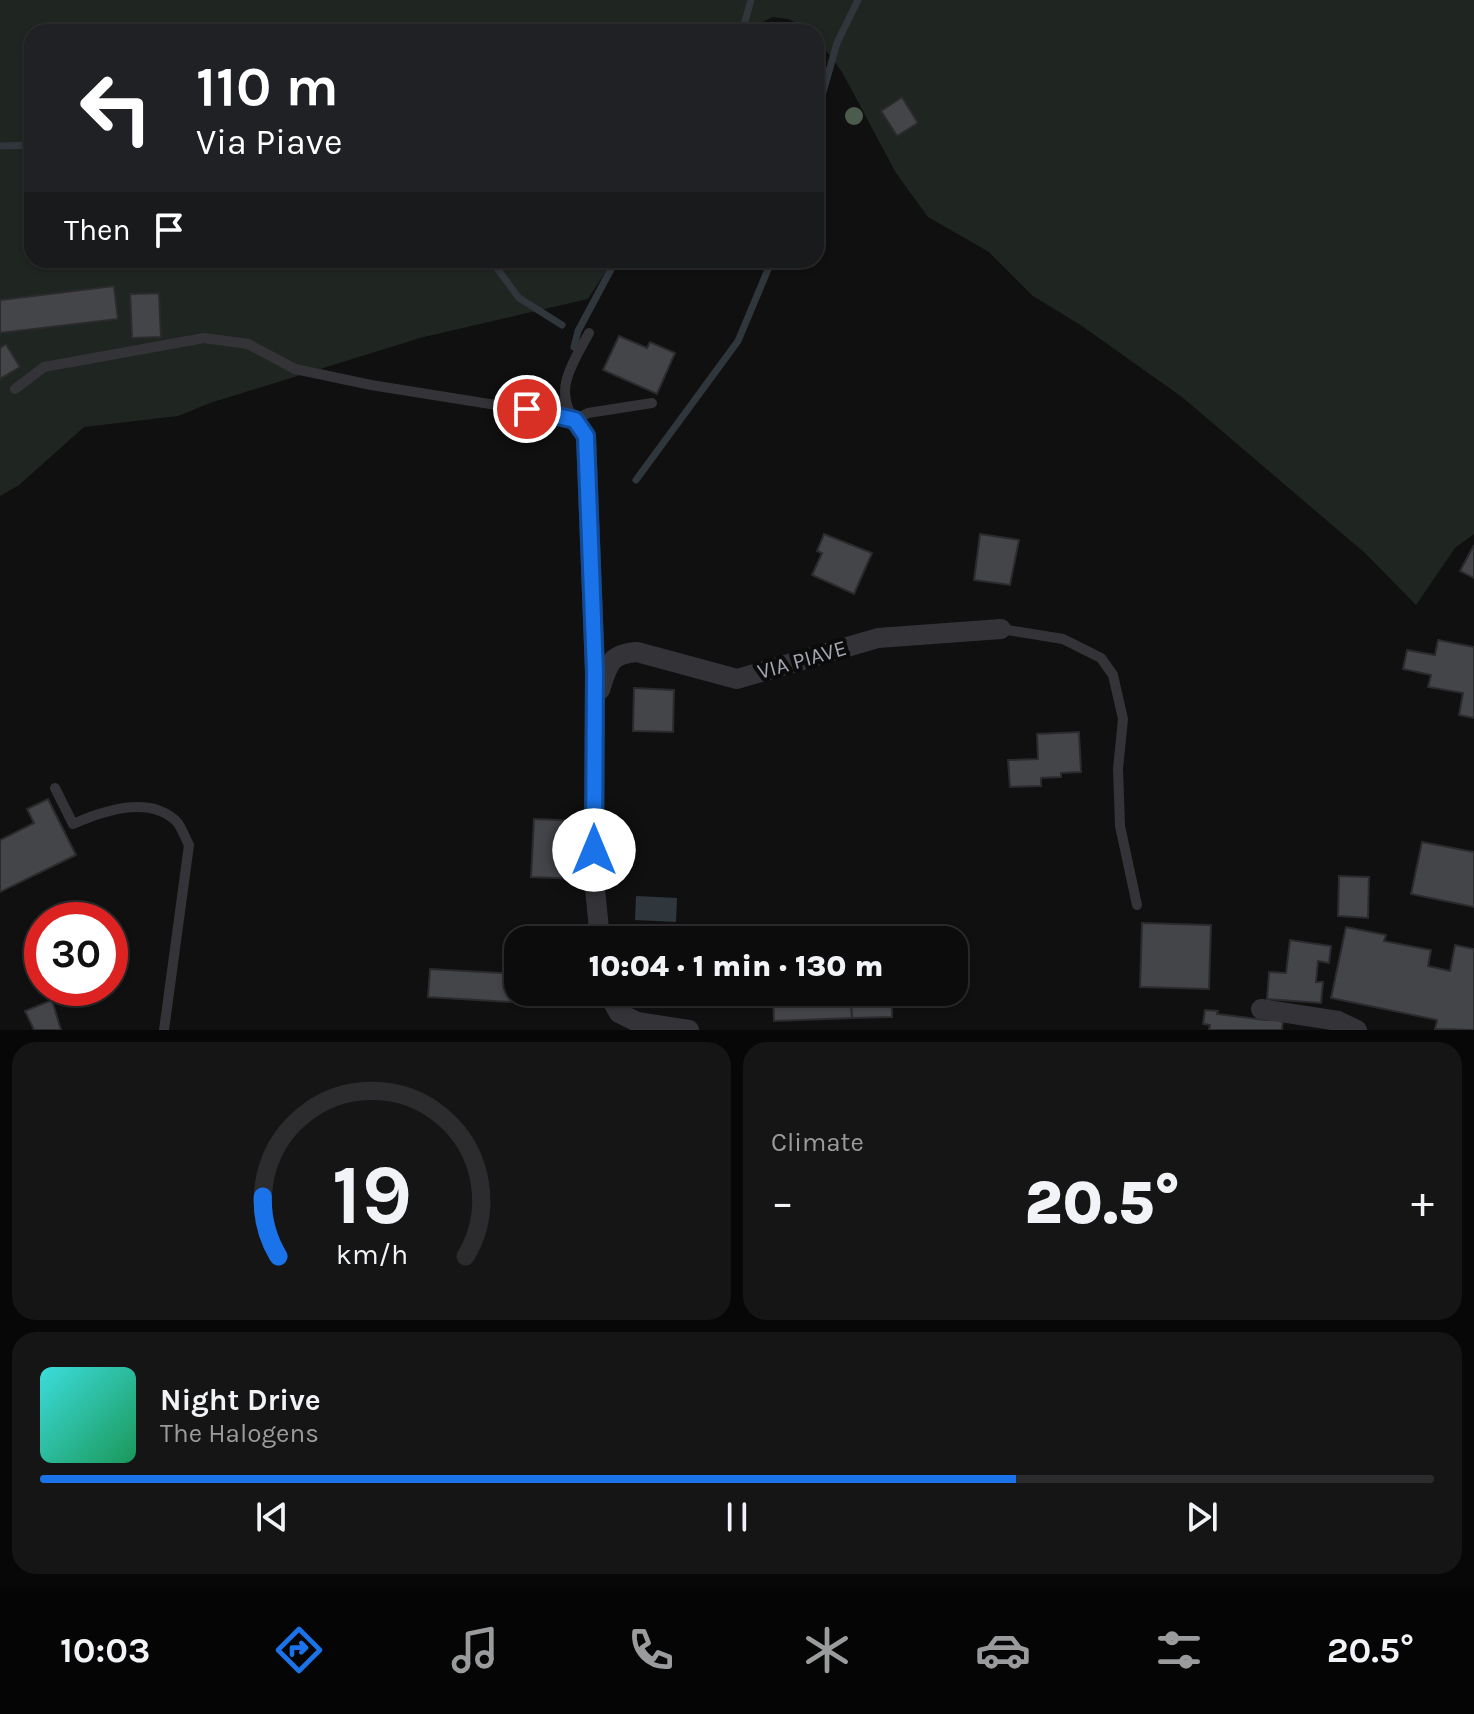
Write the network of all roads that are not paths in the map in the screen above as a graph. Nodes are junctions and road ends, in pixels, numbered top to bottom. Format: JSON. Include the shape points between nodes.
{"nodes":[{"id":1,"x":589,"y":333,"type":"dead end"},
{"id":2,"x":15,"y":389,"type":"dead end"},
{"id":3,"x":652,"y":403,"type":"dead end"},
{"id":4,"x":563,"y":414,"type":"junction"},
{"id":5,"x":1001,"y":629,"type":"joint"},
{"id":6,"x":594,"y":709,"type":"junction"},
{"id":7,"x":55,"y":788,"type":"dead end"},
{"id":8,"x":1137,"y":905,"type":"dead end"},
{"id":9,"x":599,"y":926,"type":"edge"},
{"id":10,"x":615,"y":1006,"type":"edge"},
{"id":11,"x":1261,"y":1009,"type":"dead end"},
{"id":12,"x":164,"y":1030,"type":"edge"},
{"id":13,"x":689,"y":1030,"type":"edge"},
{"id":14,"x":1357,"y":1030,"type":"edge"}],
"edges":[{"from":1,"to":4,"type":"lane","via":[[564,380]]},
{"from":2,"to":4,"type":"lane","via":[[44,367],[204,338],[248,344],[295,369]]},
{"from":3,"to":4,"type":"lane"},
{"from":4,"to":6,"type":"street","name":"VIA PIAVE","via":[[586,436]]},
{"from":5,"to":6,"type":"street","name":"VIA PIAVE","via":[[878,638],[737,679],[637,652],[622,653],[609,662]]},
{"from":5,"to":8,"type":"lane","via":[[1063,639],[1101,658],[1113,675],[1123,719],[1120,826]]},
{"from":6,"to":9,"type":"street","name":"VIA PIAVE"},
{"from":7,"to":12,"type":"lane","via":[[73,824],[98,812],[157,810],[177,822],[189,845]]},
{"from":10,"to":13,"type":"street","via":[[637,1022]]},
{"from":11,"to":14,"type":"street","via":[[1338,1021]]}]}
